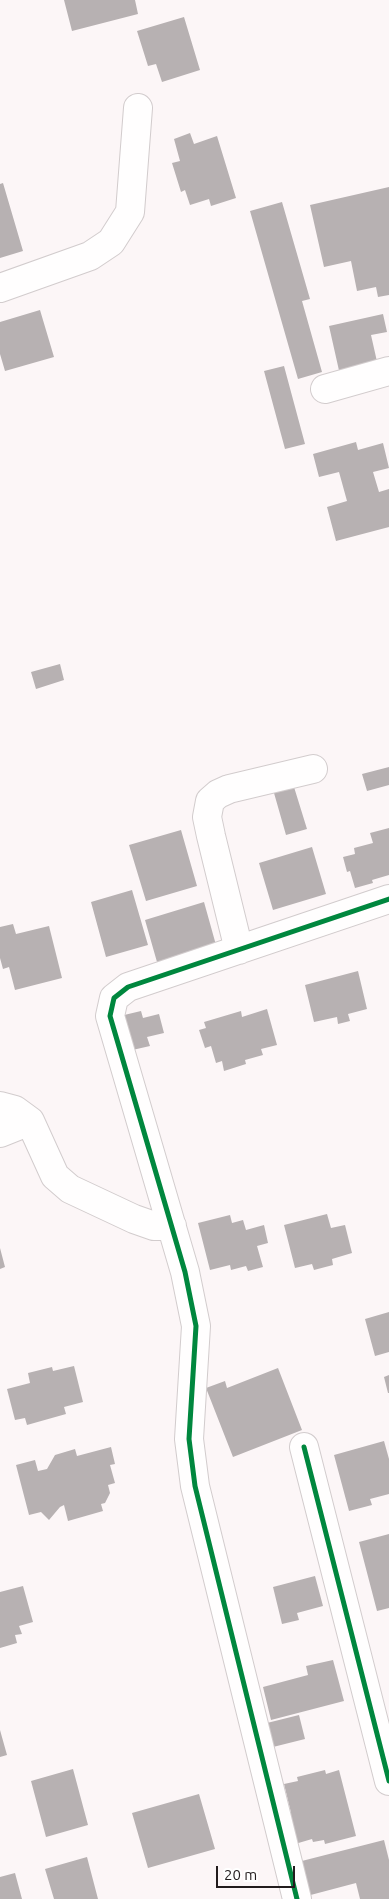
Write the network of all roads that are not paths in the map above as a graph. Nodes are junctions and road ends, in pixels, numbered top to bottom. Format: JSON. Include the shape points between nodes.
{"nodes":[{"id":1,"x":138,"y":108,"type":"dead end"},
{"id":2,"x":0,"y":288,"type":"edge"},
{"id":3,"x":389,"y":371,"type":"edge"},
{"id":4,"x":325,"y":388,"type":"dead end"},
{"id":5,"x":313,"y":769,"type":"dead end"},
{"id":6,"x":389,"y":899,"type":"edge"},
{"id":7,"x":239,"y":950,"type":"junction"},
{"id":8,"x":0,"y":1106,"type":"edge"},
{"id":9,"x":30,"y":1121,"type":"junction"},
{"id":10,"x":0,"y":1133,"type":"edge"},
{"id":11,"x":172,"y":1226,"type":"junction"},
{"id":12,"x":304,"y":1447,"type":"dead end"},
{"id":13,"x":389,"y":1781,"type":"edge"},
{"id":14,"x":297,"y":1899,"type":"edge"}],
"edges":[{"from":1,"to":2,"type":"street","via":[[130,212],[112,242],[90,256]]},
{"from":3,"to":4,"type":"street"},
{"from":5,"to":7,"type":"street","via":[[229,789],[210,801],[207,817],[210,836]]},
{"from":6,"to":7,"type":"street"},
{"from":7,"to":11,"type":"street","via":[[128,987],[114,998],[110,1016]]},
{"from":8,"to":9,"type":"street","via":[[15,1110]]},
{"from":9,"to":10,"type":"street"},
{"from":9,"to":11,"type":"street","via":[[55,1176],[70,1189],[134,1219],[154,1226]]},
{"from":11,"to":14,"type":"street","via":[[196,1326],[189,1439],[194,1486]]},
{"from":12,"to":13,"type":"street"}]}
